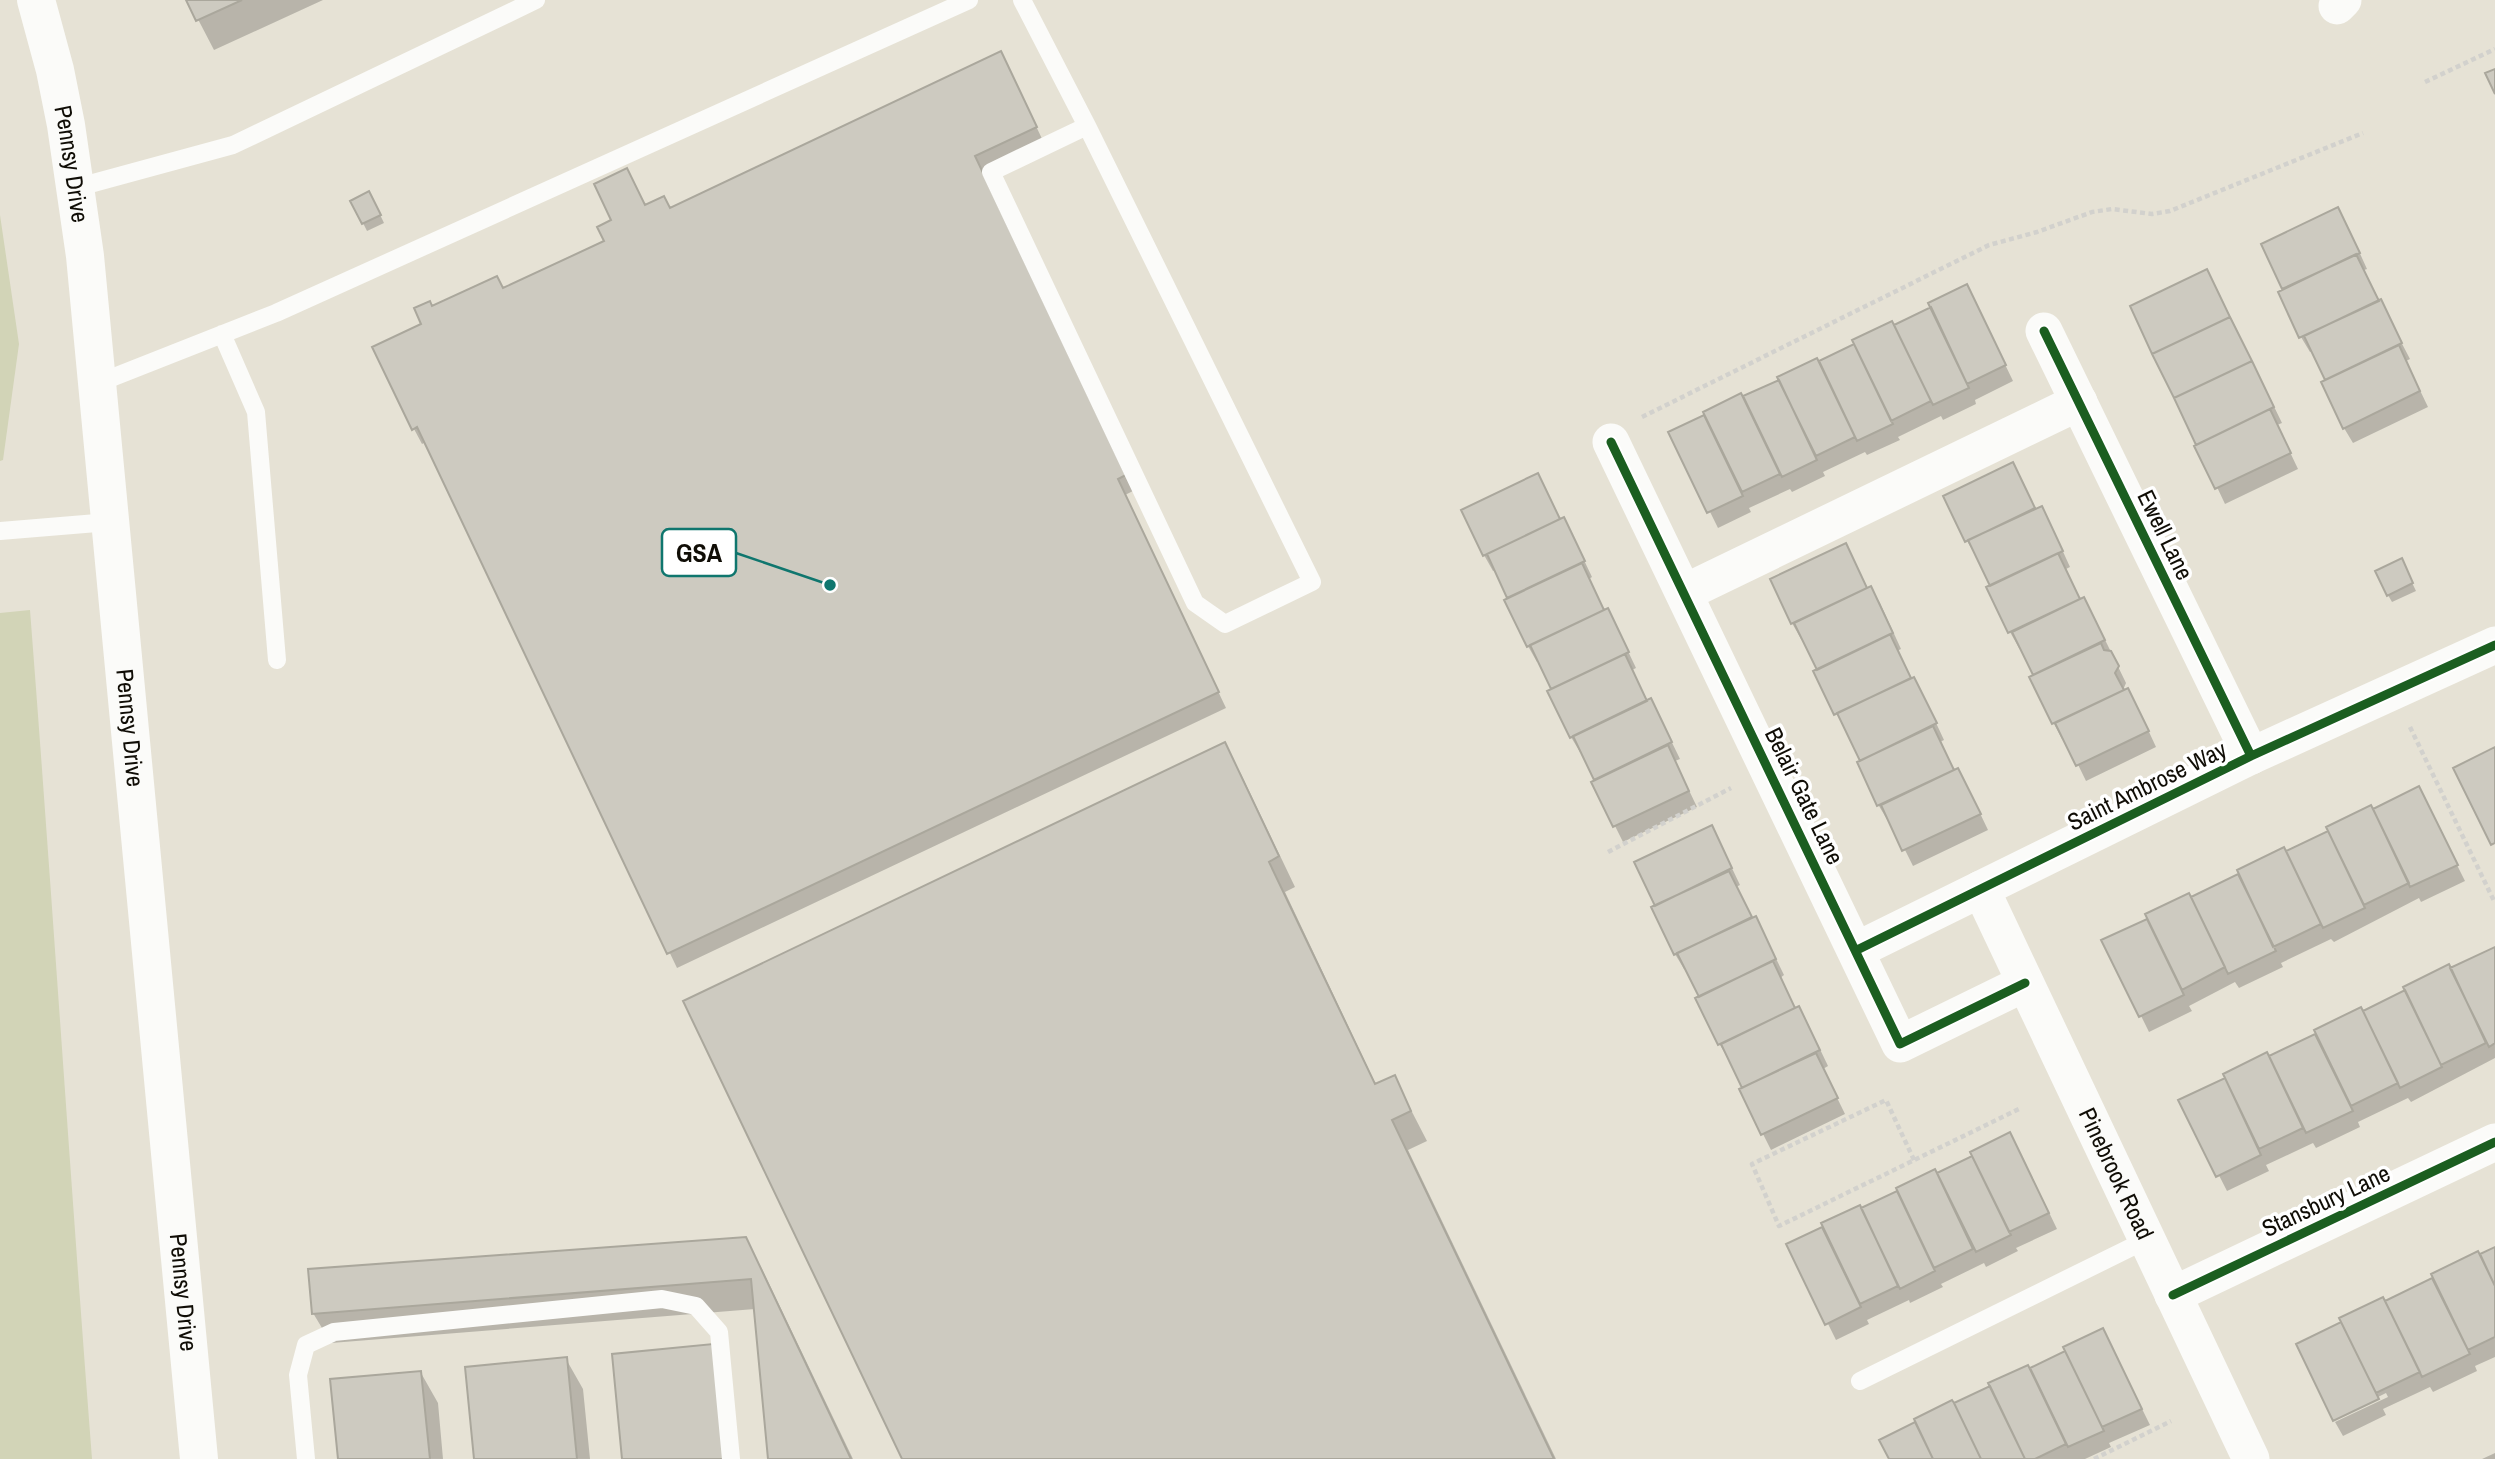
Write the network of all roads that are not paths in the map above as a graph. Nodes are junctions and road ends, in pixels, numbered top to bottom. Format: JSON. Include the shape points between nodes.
{"nodes":[{"id":1,"x":36,"y":0,"type":"edge"},
{"id":2,"x":536,"y":0,"type":"edge"},
{"id":3,"x":969,"y":0,"type":"edge"},
{"id":4,"x":1021,"y":0,"type":"edge"},
{"id":5,"x":1087,"y":126,"type":"junction"},
{"id":6,"x":75,"y":188,"type":"junction"},
{"id":7,"x":2045,"y":331,"type":"dead end"},
{"id":8,"x":222,"y":334,"type":"junction"},
{"id":9,"x":96,"y":384,"type":"junction"},
{"id":10,"x":2079,"y":402,"type":"junction"},
{"id":11,"x":1625,"y":430,"type":"road end"},
{"id":12,"x":109,"y":522,"type":"junction"},
{"id":13,"x":8,"y":531,"type":"edge"},
{"id":14,"x":1684,"y":593,"type":"junction"},
{"id":15,"x":2495,"y":645,"type":"edge"},
{"id":16,"x":277,"y":660,"type":"dead end"},
{"id":17,"x":2251,"y":756,"type":"junction"},
{"id":18,"x":1981,"y":889,"type":"junction"},
{"id":19,"x":1857,"y":950,"type":"junction"},
{"id":20,"x":2025,"y":984,"type":"junction"},
{"id":21,"x":2495,"y":1142,"type":"edge"},
{"id":22,"x":2147,"y":1240,"type":"junction"},
{"id":23,"x":2173,"y":1294,"type":"junction"},
{"id":24,"x":1860,"y":1381,"type":"dead end"},
{"id":25,"x":199,"y":1459,"type":"edge"},
{"id":26,"x":306,"y":1459,"type":"edge"},
{"id":27,"x":731,"y":1459,"type":"edge"},
{"id":28,"x":2251,"y":1459,"type":"edge"}],
"edges":[{"from":1,"to":6,"type":"main road","name":"Pennsy Drive","via":[[55,70]]},
{"from":2,"to":6,"type":"lane","via":[[233,145]]},
{"from":3,"to":8,"type":"lane"},
{"from":4,"to":5,"type":"lane"},
{"from":5,"to":5,"type":"lane","via":[[1312,582],[1225,624],[1195,603],[991,172]]},
{"from":6,"to":9,"type":"main road","name":"Pennsy Drive"},
{"from":7,"to":10,"type":"street","name":"Ewell Lane"},
{"from":8,"to":9,"type":"lane"},
{"from":8,"to":16,"type":"lane","via":[[256,412]]},
{"from":9,"to":12,"type":"main road","name":"Pennsy Drive"},
{"from":10,"to":14,"type":"street"},
{"from":10,"to":17,"type":"street","name":"Ewell Lane"},
{"from":11,"to":14,"type":"street","name":"Belair Gate Lane"},
{"from":12,"to":13,"type":"lane"},
{"from":12,"to":25,"type":"main road","name":"Pennsy Drive"},
{"from":14,"to":19,"type":"street","name":"Belair Gate Lane"},
{"from":15,"to":17,"type":"street","name":"Saint Ambrose Way"},
{"from":17,"to":18,"type":"street","name":"Saint Ambrose Way"},
{"from":18,"to":19,"type":"street","name":"Saint Ambrose Way"},
{"from":18,"to":20,"type":"street","name":"Pinebrook Road"},
{"from":19,"to":20,"type":"street","name":"Belair Gate Lane","via":[[1900,1044]]},
{"from":20,"to":22,"type":"street","name":"Pinebrook Road"},
{"from":21,"to":23,"type":"street","name":"Stansbury Lane"},
{"from":22,"to":23,"type":"street","name":"Pinebrook Road"},
{"from":22,"to":24,"type":"lane"},
{"from":23,"to":28,"type":"street","name":"Pinebrook Road"},
{"from":26,"to":27,"type":"lane","via":[[298,1375],[306,1345],[334,1332],[662,1300],[696,1306],[719,1332]]}]}
